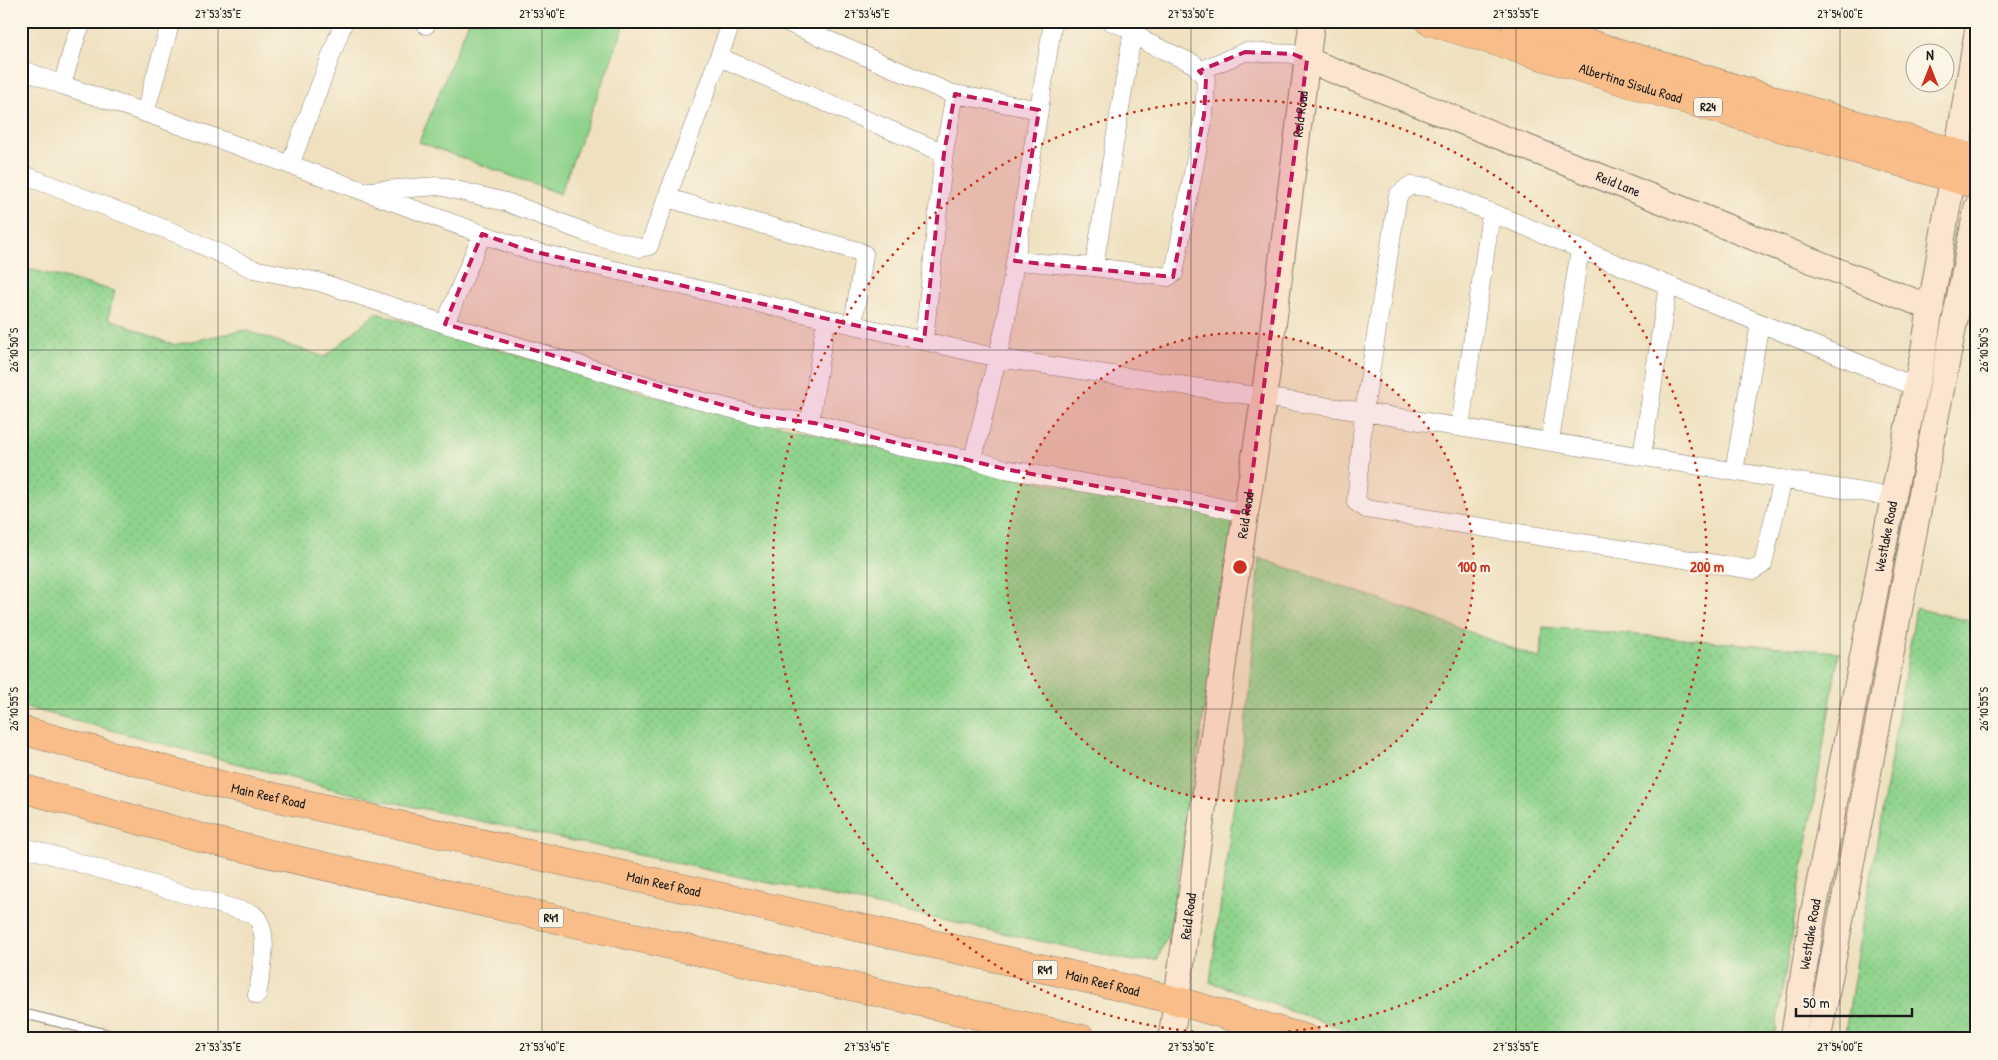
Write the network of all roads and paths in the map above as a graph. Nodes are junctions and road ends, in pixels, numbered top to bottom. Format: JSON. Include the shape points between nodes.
{"nodes":[{"id":1,"x":83,"y":21,"type":"edge"},
{"id":2,"x":171,"y":21,"type":"edge"},
{"id":3,"x":344,"y":21,"type":"edge"},
{"id":4,"x":732,"y":21,"type":"edge"},
{"id":5,"x":784,"y":21,"type":"edge"},
{"id":6,"x":1053,"y":21,"type":"edge"},
{"id":7,"x":1110,"y":21,"type":"edge"},
{"id":8,"x":1312,"y":21,"type":"edge"},
{"id":9,"x":1429,"y":21,"type":"edge"},
{"id":10,"x":1514,"y":21,"type":"edge"},
{"id":11,"x":1133,"y":30,"type":"junction"},
{"id":12,"x":1977,"y":33,"type":"edge"},
{"id":13,"x":719,"y":57,"type":"junction"},
{"id":14,"x":1307,"y":60,"type":"junction"},
{"id":15,"x":21,"y":69,"type":"edge"},
{"id":16,"x":1199,"y":71,"type":"junction"},
{"id":17,"x":62,"y":85,"type":"junction"},
{"id":18,"x":955,"y":94,"type":"junction"},
{"id":19,"x":1039,"y":110,"type":"junction"},
{"id":20,"x":145,"y":113,"type":"junction"},
{"id":21,"x":944,"y":153,"type":"junction"},
{"id":22,"x":290,"y":165,"type":"junction"},
{"id":23,"x":1965,"y":169,"type":"edge"},
{"id":24,"x":21,"y":174,"type":"edge"},
{"id":25,"x":361,"y":192,"type":"junction"},
{"id":26,"x":667,"y":198,"type":"junction"},
{"id":27,"x":1977,"y":207,"type":"edge"},
{"id":28,"x":1491,"y":213,"type":"junction"},
{"id":29,"x":482,"y":234,"type":"junction"},
{"id":30,"x":1580,"y":249,"type":"junction"},
{"id":31,"x":1015,"y":261,"type":"junction"},
{"id":32,"x":1094,"y":267,"type":"junction"},
{"id":33,"x":1668,"y":285,"type":"junction"},
{"id":34,"x":1931,"y":308,"type":"junction"},
{"id":35,"x":826,"y":319,"type":"junction"},
{"id":36,"x":1760,"y":323,"type":"junction"},
{"id":37,"x":445,"y":324,"type":"junction"},
{"id":38,"x":853,"y":325,"type":"junction"},
{"id":39,"x":924,"y":342,"type":"junction"},
{"id":40,"x":998,"y":358,"type":"junction"},
{"id":41,"x":1916,"y":387,"type":"junction"},
{"id":42,"x":1264,"y":398,"type":"junction"},
{"id":43,"x":1364,"y":412,"type":"junction"},
{"id":44,"x":810,"y":422,"type":"junction"},
{"id":45,"x":1460,"y":427,"type":"junction"},
{"id":46,"x":1550,"y":441,"type":"junction"},
{"id":47,"x":974,"y":455,"type":"dead end"},
{"id":48,"x":1642,"y":456,"type":"junction"},
{"id":49,"x":1734,"y":471,"type":"junction"},
{"id":50,"x":1783,"y":479,"type":"junction"},
{"id":51,"x":1893,"y":496,"type":"junction"},
{"id":52,"x":1247,"y":514,"type":"junction"},
{"id":53,"x":21,"y":730,"type":"edge"},
{"id":54,"x":21,"y":788,"type":"edge"},
{"id":55,"x":21,"y":846,"type":"edge"},
{"id":56,"x":257,"y":995,"type":"dead end"},
{"id":57,"x":1178,"y":1001,"type":"junction"},
{"id":58,"x":21,"y":1014,"type":"edge"},
{"id":59,"x":119,"y":1037,"type":"dead end"},
{"id":60,"x":1082,"y":1039,"type":"edge"},
{"id":61,"x":1171,"y":1039,"type":"edge"},
{"id":62,"x":1307,"y":1039,"type":"edge"},
{"id":63,"x":1792,"y":1039,"type":"edge"},
{"id":64,"x":1818,"y":1039,"type":"edge"}],
"edges":[{"from":1,"to":17,"type":"street"},
{"from":2,"to":20,"type":"street"},
{"from":3,"to":22,"type":"street"},
{"from":4,"to":13,"type":"street"},
{"from":5,"to":18,"type":"street"},
{"from":6,"to":19,"type":"street"},
{"from":7,"to":11,"type":"street"},
{"from":8,"to":14,"type":"main road","name":"Reid Road"},
{"from":9,"to":23,"type":"main road","name":"Albertina Sisulu Road","number":"R24","via":[[1630,84]]},
{"from":10,"to":23,"type":"main road","name":"Albertina Sisulu Road","number":"R24"},
{"from":11,"to":16,"type":"street","via":[[1146,42],[1194,64]]},
{"from":11,"to":32,"type":"street"},
{"from":12,"to":23,"type":"main road","name":"Westlake Road"},
{"from":13,"to":21,"type":"street"},
{"from":13,"to":26,"type":"street"},
{"from":14,"to":16,"type":"street","via":[[1292,54],[1245,52]]},
{"from":14,"to":34,"type":"main road","name":"Reid Lane"},
{"from":14,"to":42,"type":"main road","name":"Reid Road"},
{"from":15,"to":17,"type":"street"},
{"from":16,"to":32,"type":"street","via":[[1206,79],[1204,115],[1174,273],[1168,277]]},
{"from":17,"to":20,"type":"street"},
{"from":18,"to":19,"type":"street"},
{"from":18,"to":21,"type":"street"},
{"from":19,"to":31,"type":"street"},
{"from":20,"to":22,"type":"street"},
{"from":21,"to":39,"type":"street"},
{"from":22,"to":25,"type":"street"},
{"from":23,"to":34,"type":"main road","name":"Westlake Road"},
{"from":24,"to":37,"type":"street","via":[[178,234],[253,269],[319,282]]},
{"from":25,"to":26,"type":"street","via":[[439,186],[506,202],[585,232],[640,248],[649,246]]},
{"from":25,"to":29,"type":"street"},
{"from":26,"to":38,"type":"street","via":[[864,254]]},
{"from":27,"to":64,"type":"main road","name":"Westlake Road"},
{"from":28,"to":30,"type":"street"},
{"from":28,"to":43,"type":"street","via":[[1429,187],[1409,186],[1398,195]]},
{"from":28,"to":45,"type":"street"},
{"from":29,"to":35,"type":"street","via":[[527,250]]},
{"from":29,"to":37,"type":"street"},
{"from":30,"to":33,"type":"street"},
{"from":30,"to":46,"type":"street"},
{"from":31,"to":32,"type":"street"},
{"from":31,"to":40,"type":"street"},
{"from":33,"to":36,"type":"street"},
{"from":33,"to":48,"type":"street"},
{"from":34,"to":41,"type":"main road","name":"Westlake Road"},
{"from":35,"to":38,"type":"street"},
{"from":35,"to":44,"type":"street"},
{"from":36,"to":41,"type":"street"},
{"from":36,"to":49,"type":"street"},
{"from":37,"to":44,"type":"street","via":[[688,398],[760,416]]},
{"from":38,"to":39,"type":"street"},
{"from":39,"to":40,"type":"street"},
{"from":40,"to":42,"type":"street"},
{"from":40,"to":47,"type":"street"},
{"from":41,"to":51,"type":"main road","name":"Westlake Road"},
{"from":42,"to":43,"type":"street"},
{"from":42,"to":52,"type":"main road","name":"Reid Road"},
{"from":43,"to":45,"type":"street"},
{"from":43,"to":50,"type":"street","via":[[1356,502],[1366,509],[1754,570],[1763,564]]},
{"from":44,"to":52,"type":"street","via":[[902,447],[971,459],[1005,469]]},
{"from":45,"to":46,"type":"street"},
{"from":46,"to":48,"type":"street"},
{"from":48,"to":49,"type":"street"},
{"from":49,"to":50,"type":"street"},
{"from":50,"to":51,"type":"street"},
{"from":51,"to":63,"type":"main road","name":"Westlake Road"},
{"from":52,"to":57,"type":"main road","name":"Reid Road","via":[[1233,594]]},
{"from":53,"to":57,"type":"main road","name":"Main Reef Road","number":"R41","via":[[225,786]]},
{"from":54,"to":60,"type":"main road","number":"R41","via":[[214,841]]},
{"from":55,"to":56,"type":"street","via":[[253,914],[260,921],[263,932]]},
{"from":57,"to":61,"type":"main road","name":"Reid Road"},
{"from":57,"to":62,"type":"main road","name":"Main Reef Road","number":"R41"},
{"from":58,"to":59,"type":"lane"}]}
